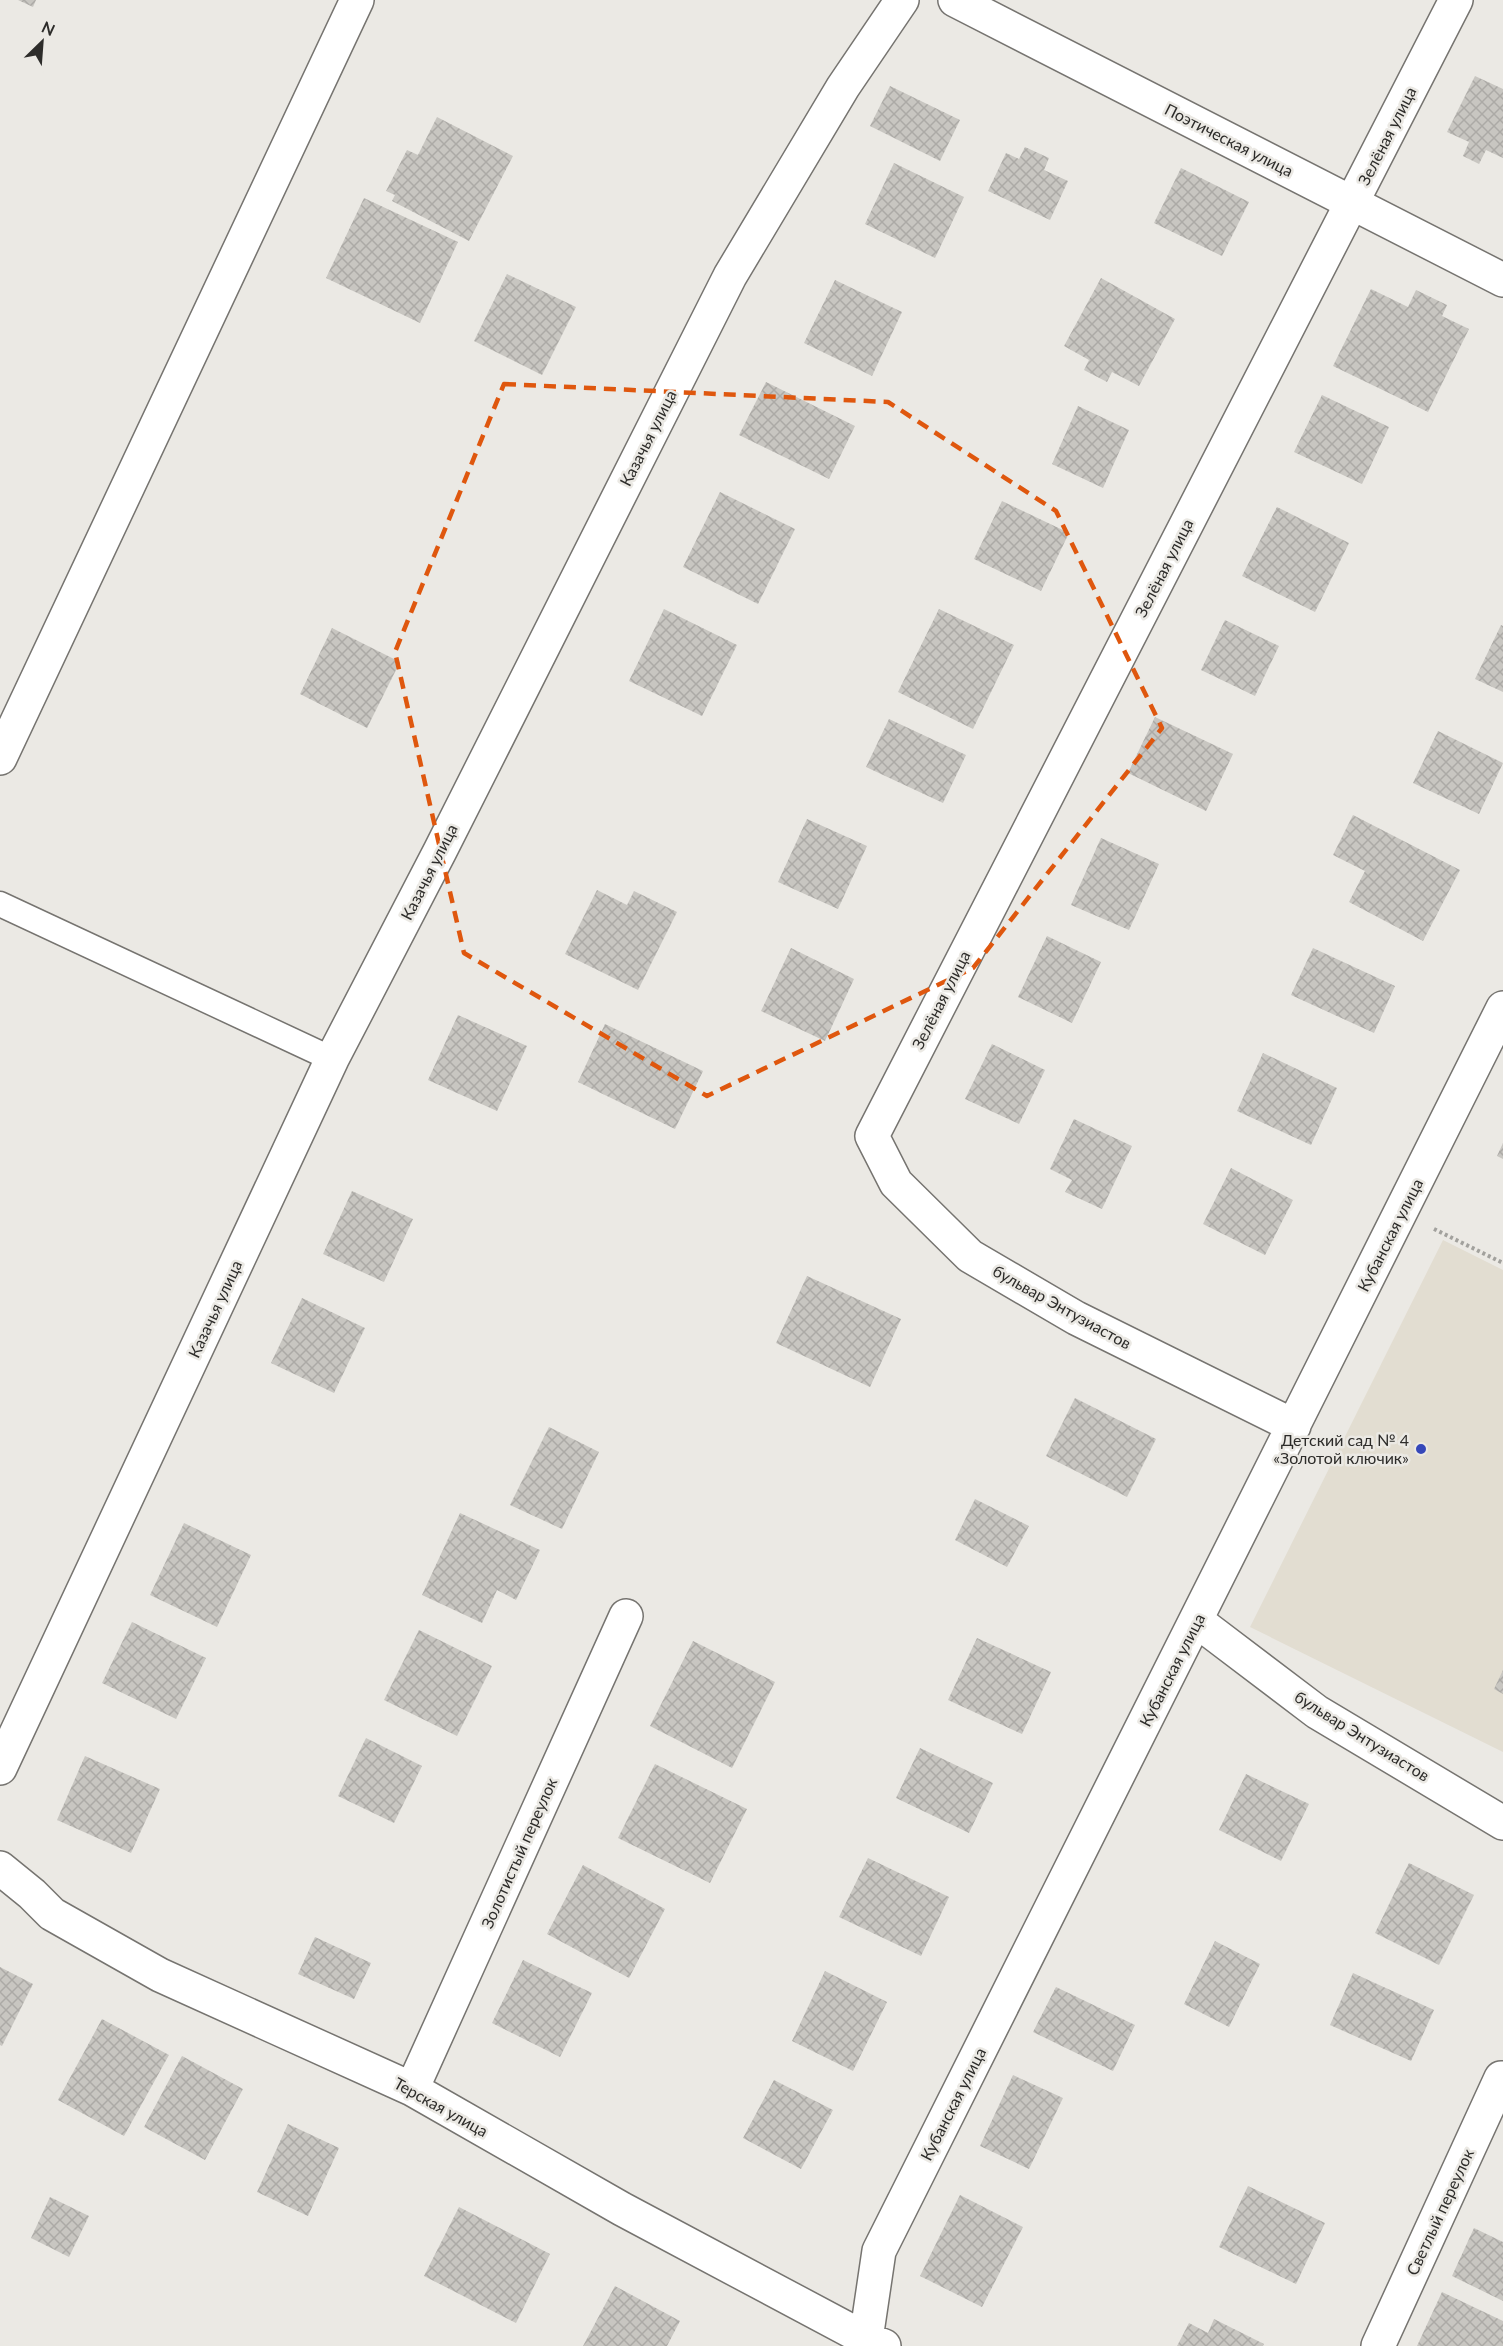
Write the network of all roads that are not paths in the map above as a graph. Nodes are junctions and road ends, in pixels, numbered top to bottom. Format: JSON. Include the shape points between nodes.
{"nodes":[{"id":1,"x":357,"y":0,"type":"edge"},
{"id":2,"x":902,"y":0,"type":"edge"},
{"id":3,"x":956,"y":0,"type":"edge"},
{"id":4,"x":1456,"y":0,"type":"edge"},
{"id":5,"x":1352,"y":203,"type":"junction"},
{"id":6,"x":1503,"y":280,"type":"edge"},
{"id":7,"x":0,"y":758,"type":"edge"},
{"id":8,"x":0,"y":904,"type":"edge"},
{"id":9,"x":1503,"y":1008,"type":"edge"},
{"id":10,"x":332,"y":1059,"type":"junction"},
{"id":11,"x":872,"y":1136,"type":"joint"},
{"id":12,"x":1294,"y":1426,"type":"junction"},
{"id":13,"x":626,"y":1616,"type":"dead end"},
{"id":14,"x":1197,"y":1620,"type":"junction"},
{"id":15,"x":0,"y":1768,"type":"edge"},
{"id":16,"x":1503,"y":1823,"type":"edge"},
{"id":17,"x":0,"y":1868,"type":"edge"},
{"id":18,"x":1501,"y":2078,"type":"dead end"},
{"id":19,"x":412,"y":2089,"type":"junction"},
{"id":20,"x":875,"y":2342,"type":"edge"},
{"id":21,"x":1378,"y":2346,"type":"edge"}],
"edges":[{"from":1,"to":7,"type":"street"},
{"from":2,"to":10,"type":"street","name":"Казачья улица","via":[[843,87],[730,276]]},
{"from":3,"to":5,"type":"street","name":"Поэтическая улица"},
{"from":4,"to":5,"type":"street","name":"Зелёная улица"},
{"from":5,"to":6,"type":"street","name":"Поэтическая улица"},
{"from":5,"to":11,"type":"street","name":"Зелёная улица"},
{"from":8,"to":10,"type":"lane"},
{"from":9,"to":12,"type":"street","name":"Кубанская улица"},
{"from":10,"to":15,"type":"street","name":"Казачья улица"},
{"from":11,"to":12,"type":"street","name":"бульвар Энтузиастов","via":[[896,1183],[970,1256],[1076,1318]]},
{"from":12,"to":14,"type":"street","name":"Кубанская улица"},
{"from":13,"to":19,"type":"street","name":"Золотистый переулок"},
{"from":14,"to":16,"type":"street","name":"бульвар Энтузиастов","via":[[1317,1712]]},
{"from":14,"to":20,"type":"street","name":"Кубанская улица","via":[[879,2251]]},
{"from":17,"to":19,"type":"street","name":"Терская улица","via":[[52,1914],[160,1975]]},
{"from":18,"to":21,"type":"street","name":"Светлый переулок"},
{"from":19,"to":20,"type":"street","name":"Терская улица","via":[[622,2209]]}]}
